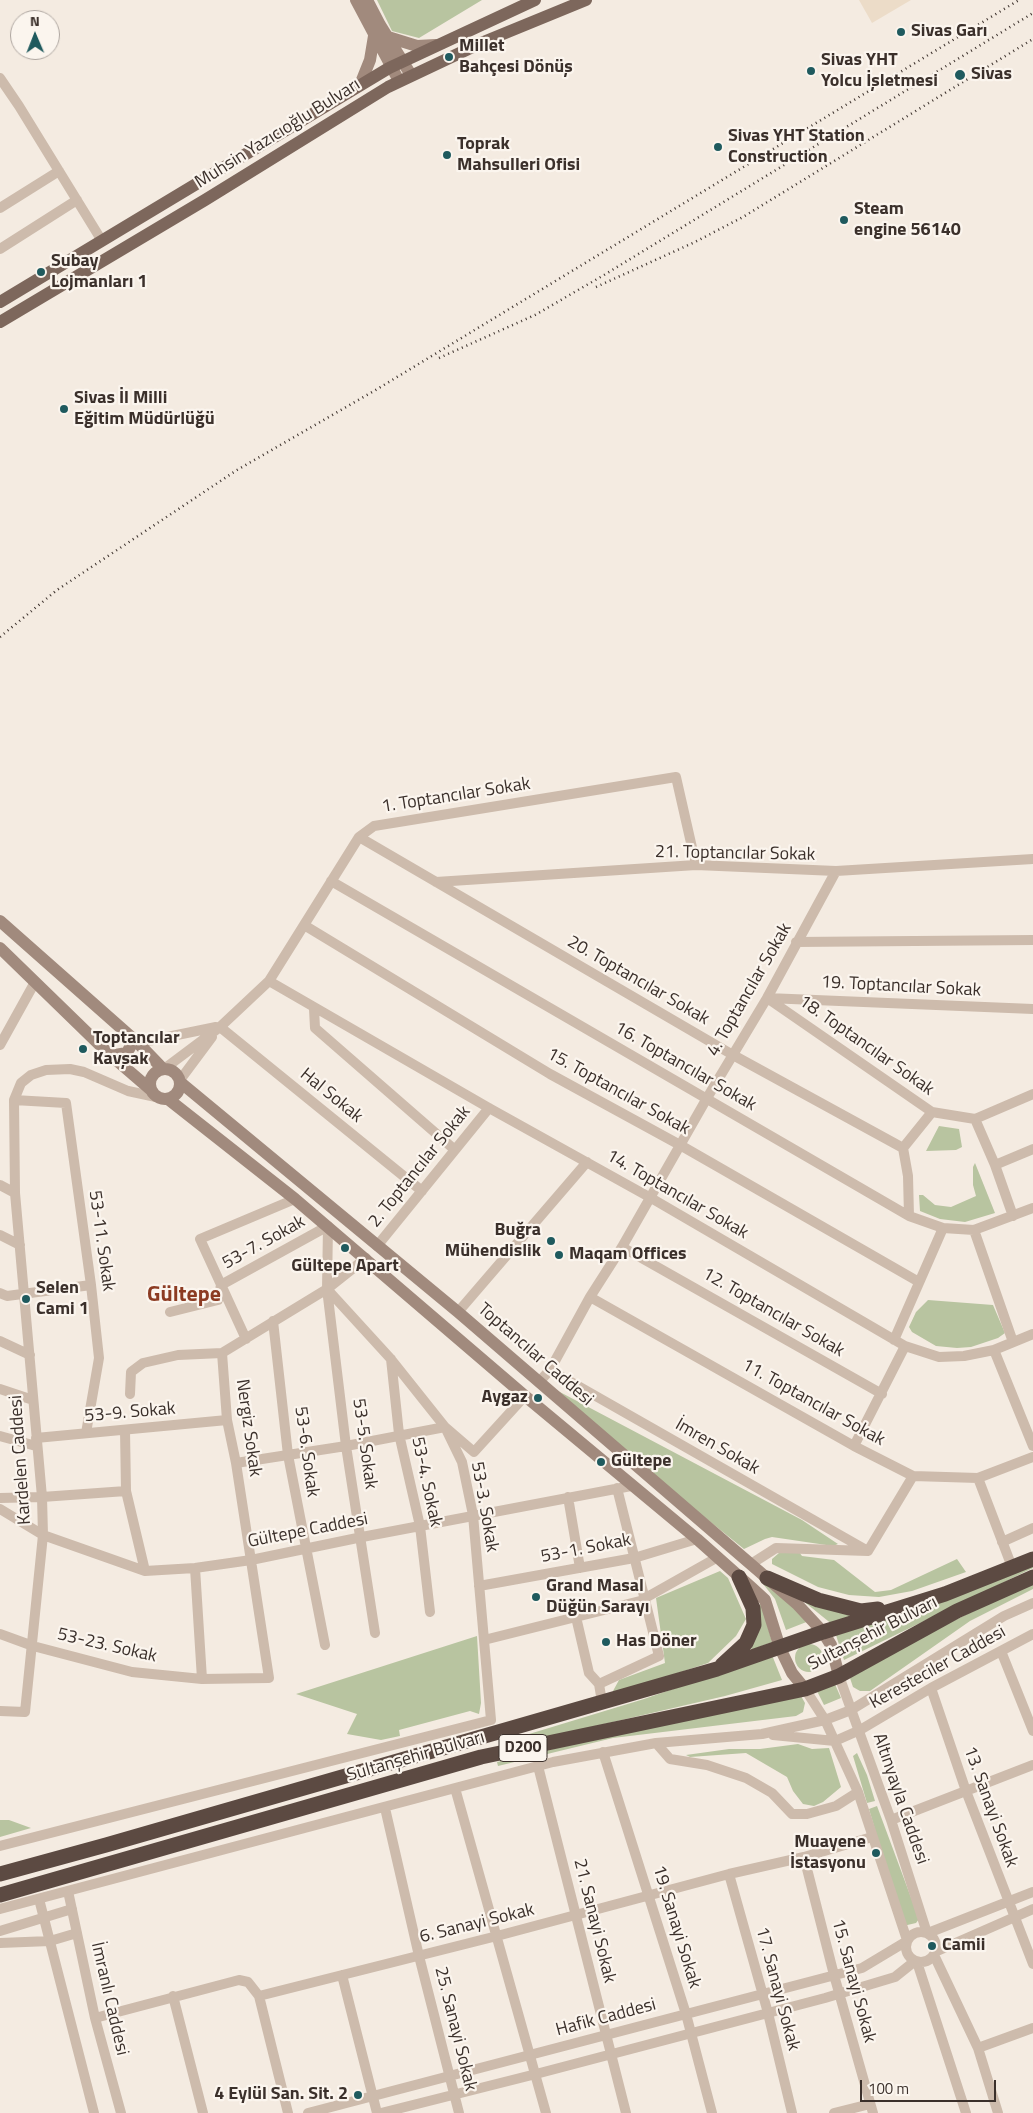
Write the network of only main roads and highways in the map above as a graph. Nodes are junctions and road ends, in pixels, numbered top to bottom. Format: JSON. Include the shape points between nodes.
{"nodes":[{"id":1,"x":535,"y":0,"type":"edge"},
{"id":2,"x":586,"y":0,"type":"edge"},
{"id":3,"x":0,"y":302,"type":"edge"},
{"id":4,"x":0,"y":322,"type":"edge"},
{"id":5,"x":1033,"y":1559,"type":"edge"},
{"id":6,"x":739,"y":1577,"type":"road end"},
{"id":7,"x":1033,"y":1577,"type":"edge"},
{"id":8,"x":767,"y":1578,"type":"road end"},
{"id":9,"x":907,"y":1606,"type":"junction"},
{"id":10,"x":717,"y":1669,"type":"junction"},
{"id":11,"x":0,"y":1874,"type":"edge"},
{"id":12,"x":0,"y":1895,"type":"edge"}],
"edges":[{"from":1,"to":3,"type":"main road","name":"Muhsin Yazıcıoğlu Bulvarı","via":[[397,64]]},
{"from":2,"to":4,"type":"main road","name":"Muhsin Yazıcıoğlu Bulvarı","via":[[399,81]]},
{"from":5,"to":9,"type":"highway","name":"Sultanşehir Bulvarı","number":"D200"},
{"from":6,"to":10,"type":"highway","via":[[753,1608],[754,1625],[746,1643]]},
{"from":7,"to":12,"type":"highway","name":"Sultanşehir Bulvarı","number":"D200","via":[[957,1611],[840,1676],[805,1689],[481,1757]]},
{"from":8,"to":9,"type":"highway","via":[[818,1600],[861,1611]]},
{"from":9,"to":10,"type":"highway","name":"Sultanşehir Bulvarı","number":"D200"},
{"from":10,"to":11,"type":"highway","name":"Sultanşehir Bulvarı","number":"D200"}]}
